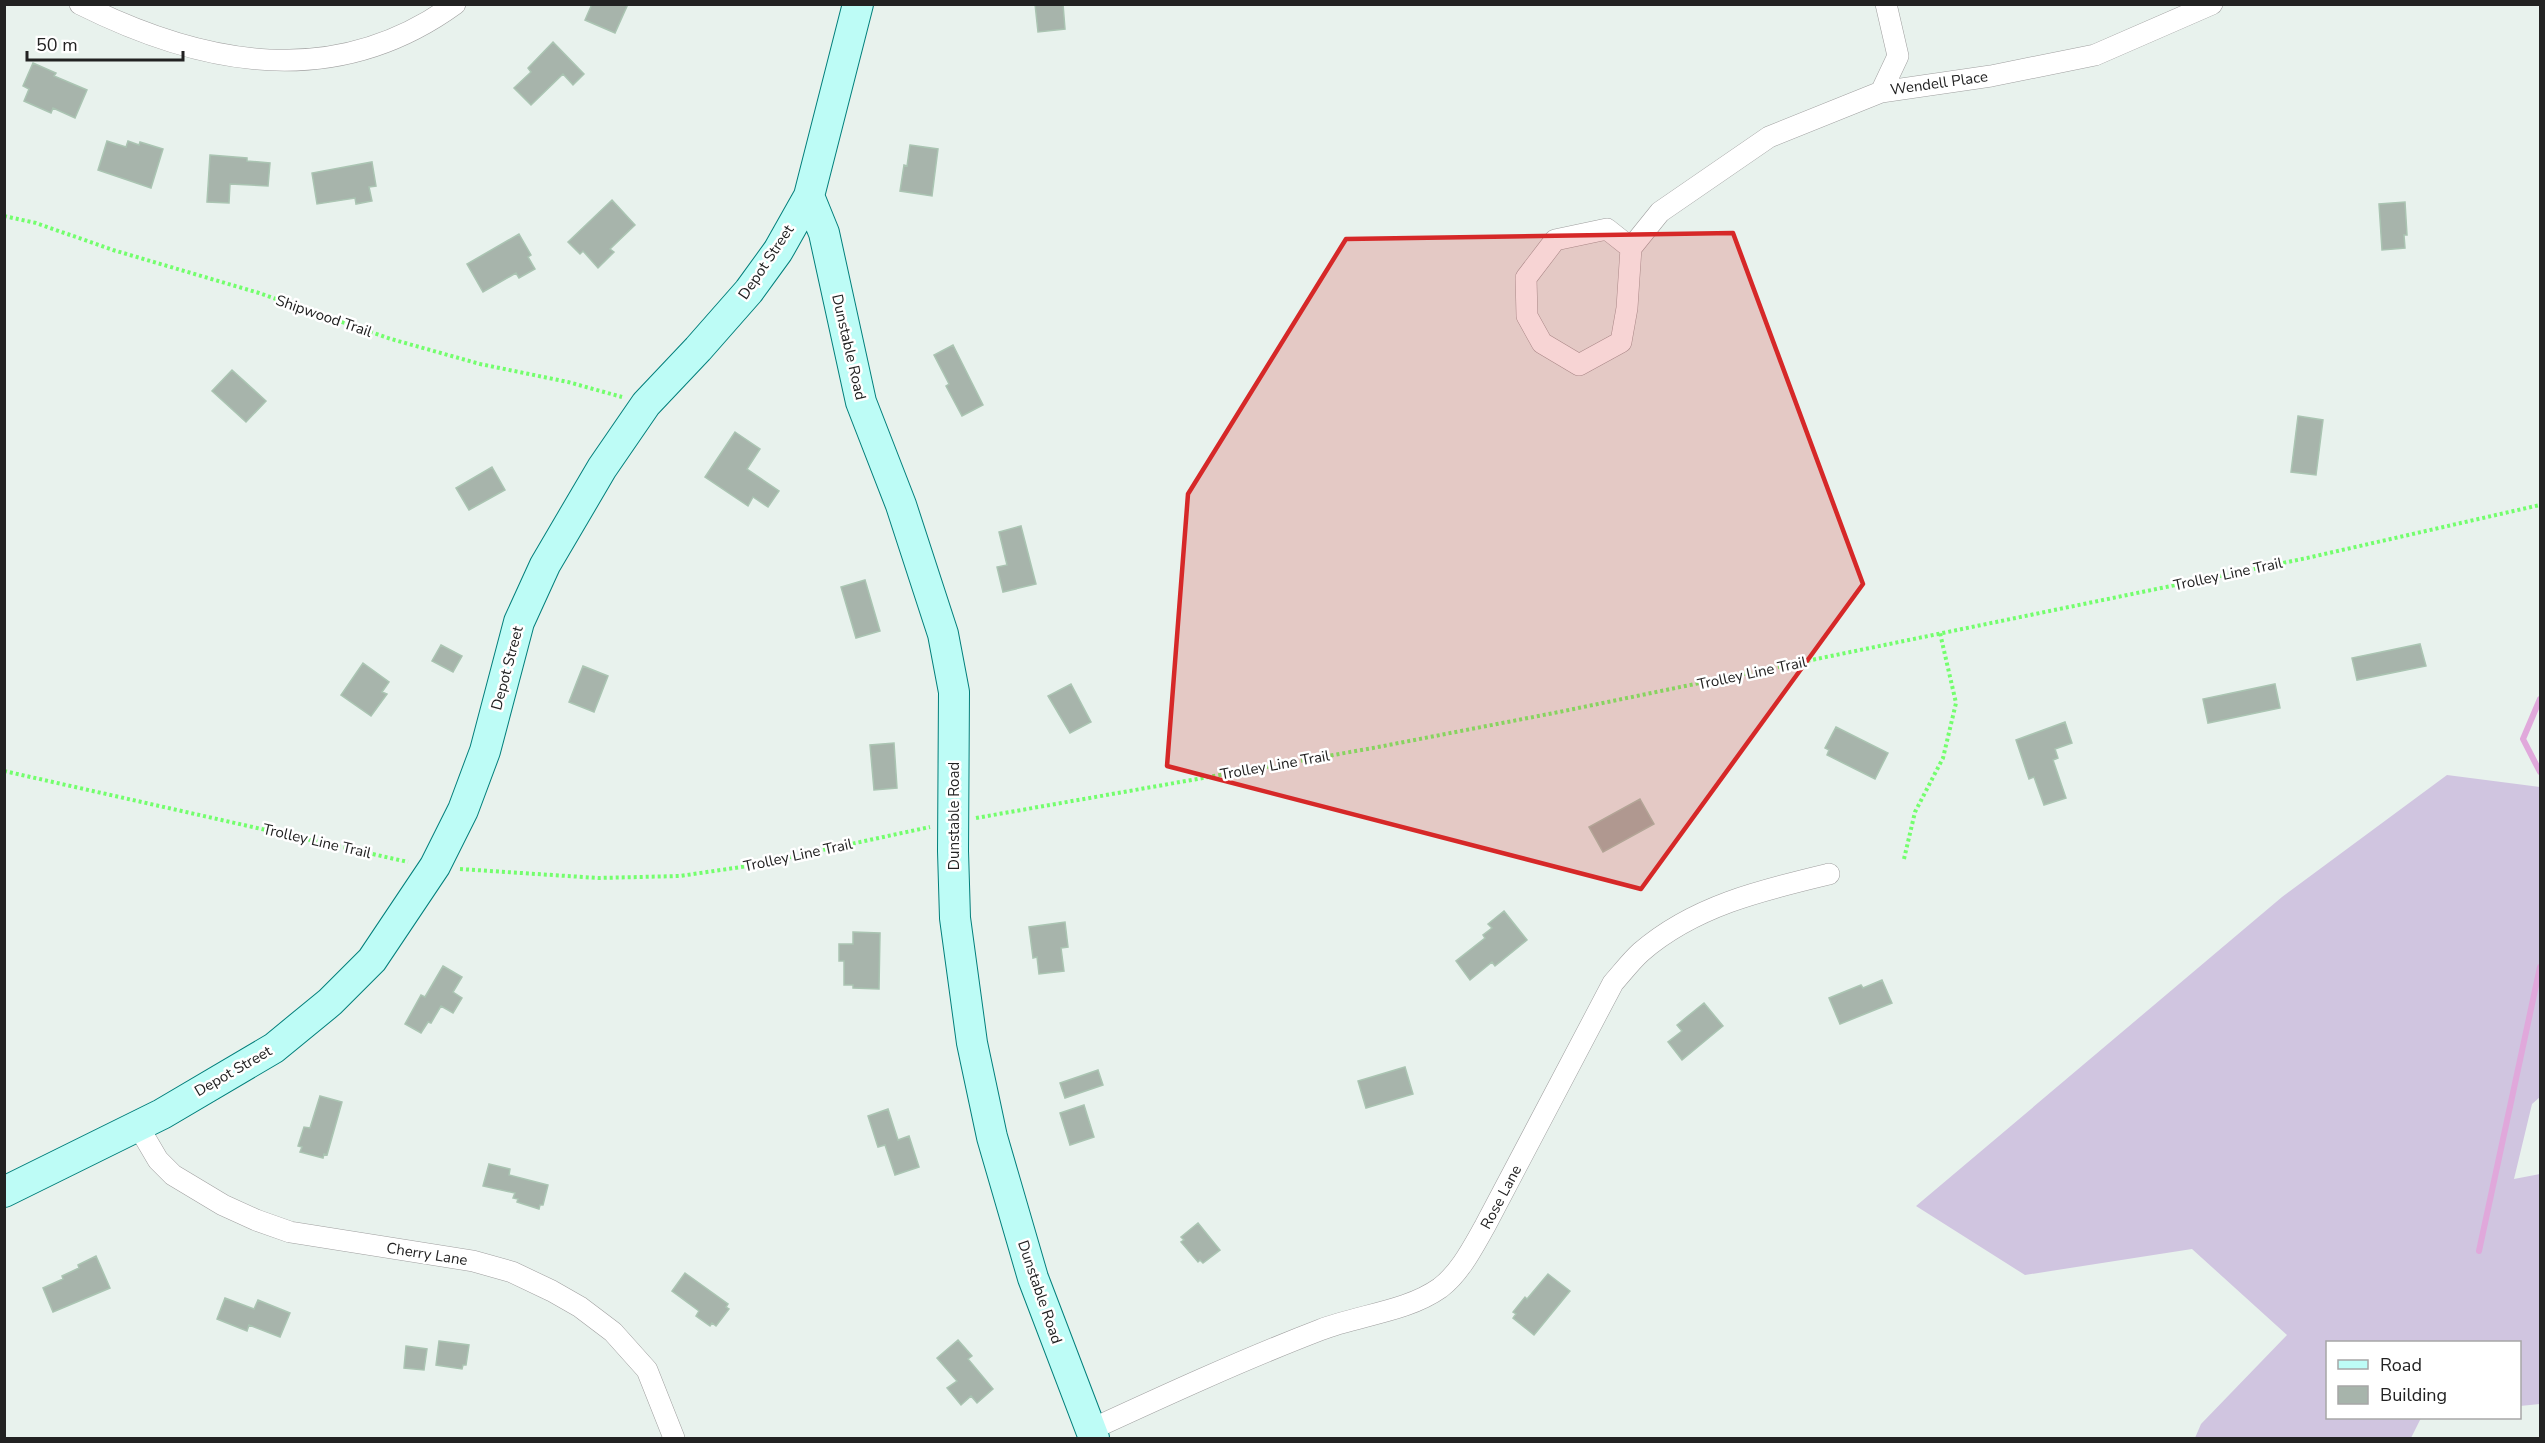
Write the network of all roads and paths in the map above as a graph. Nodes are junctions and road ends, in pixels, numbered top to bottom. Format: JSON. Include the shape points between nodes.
{"nodes":[{"id":1,"x":80,"y":4,"type":"edge"},
{"id":2,"x":454,"y":4,"type":"edge"},
{"id":3,"x":858,"y":4,"type":"edge"},
{"id":4,"x":1886,"y":4,"type":"edge"},
{"id":5,"x":2212,"y":4,"type":"edge"},
{"id":6,"x":1881,"y":92,"type":"junction"},
{"id":7,"x":809,"y":196,"type":"junction"},
{"id":8,"x":4,"y":216,"type":"edge"},
{"id":9,"x":1631,"y":248,"type":"junction"},
{"id":10,"x":646,"y":404,"type":"junction"},
{"id":11,"x":2541,"y":505,"type":"edge"},
{"id":12,"x":1940,"y":633,"type":"junction"},
{"id":13,"x":4,"y":771,"type":"edge"},
{"id":14,"x":953,"y":822,"type":"junction"},
{"id":15,"x":1904,"y":859,"type":"dead end"},
{"id":16,"x":435,"y":866,"type":"junction"},
{"id":17,"x":1829,"y":874,"type":"dead end"},
{"id":18,"x":138,"y":1126,"type":"junction"},
{"id":19,"x":4,"y":1192,"type":"edge"},
{"id":20,"x":1092,"y":1434,"type":"edge"},
{"id":21,"x":674,"y":1438,"type":"edge"}],
"edges":[{"from":1,"to":2,"type":"street","via":[[178,45],[280,61],[340,57],[375,48],[432,21]]},
{"from":3,"to":7,"type":"main road","name":"Depot Street"},
{"from":4,"to":6,"type":"street","via":[[1898,56]]},
{"from":5,"to":6,"type":"street","name":"Wendell Place","via":[[2095,55],[1992,76]]},
{"from":6,"to":9,"type":"street","name":"Wendell Place","via":[[1769,137],[1660,212]]},
{"from":7,"to":10,"type":"main road","name":"Depot Street","via":[[749,291]]},
{"from":7,"to":14,"type":"main road","name":"Dunstable Road","via":[[824,233],[861,402],[901,505],[943,634],[954,692]]},
{"from":8,"to":10,"type":"path","name":"Shipwood Trail","via":[[36,223],[391,339]]},
{"from":9,"to":9,"type":"street","via":[[1621,342],[1579,365],[1542,343],[1527,316],[1526,279],[1555,240],[1606,229]]},
{"from":10,"to":16,"type":"main road","name":"Depot Street","via":[[602,468],[519,622],[485,751],[463,810]]},
{"from":11,"to":12,"type":"path","name":"Trolley Line Trail","via":[[2307,558]]},
{"from":12,"to":14,"type":"path","name":"Trolley Line Trail","via":[[1373,748]]},
{"from":12,"to":15,"type":"path","via":[[1956,703],[1943,758],[1915,812]]},
{"from":13,"to":16,"type":"path","name":"Trolley Line Trail"},
{"from":14,"to":16,"type":"path","name":"Trolley Line Trail","via":[[748,866],[680,876],[598,878]]},
{"from":14,"to":20,"type":"main road","name":"Dunstable Road","via":[[962,980],[992,1137],[1034,1278]]},
{"from":16,"to":18,"type":"main road","name":"Depot Street","via":[[372,960],[330,1002],[274,1048]]},
{"from":17,"to":20,"type":"street","name":"Rose Lane","via":[[1754,893],[1695,916],[1641,952],[1613,983],[1485,1226],[1462,1264],[1440,1287],[1415,1301],[1323,1329],[1205,1376]]},
{"from":18,"to":19,"type":"main road","name":"Depot Street"},
{"from":18,"to":21,"type":"street","name":"Cherry Lane","via":[[158,1160],[173,1175],[256,1220],[290,1232],[473,1261],[512,1272],[580,1307],[613,1332],[647,1370]]}]}
